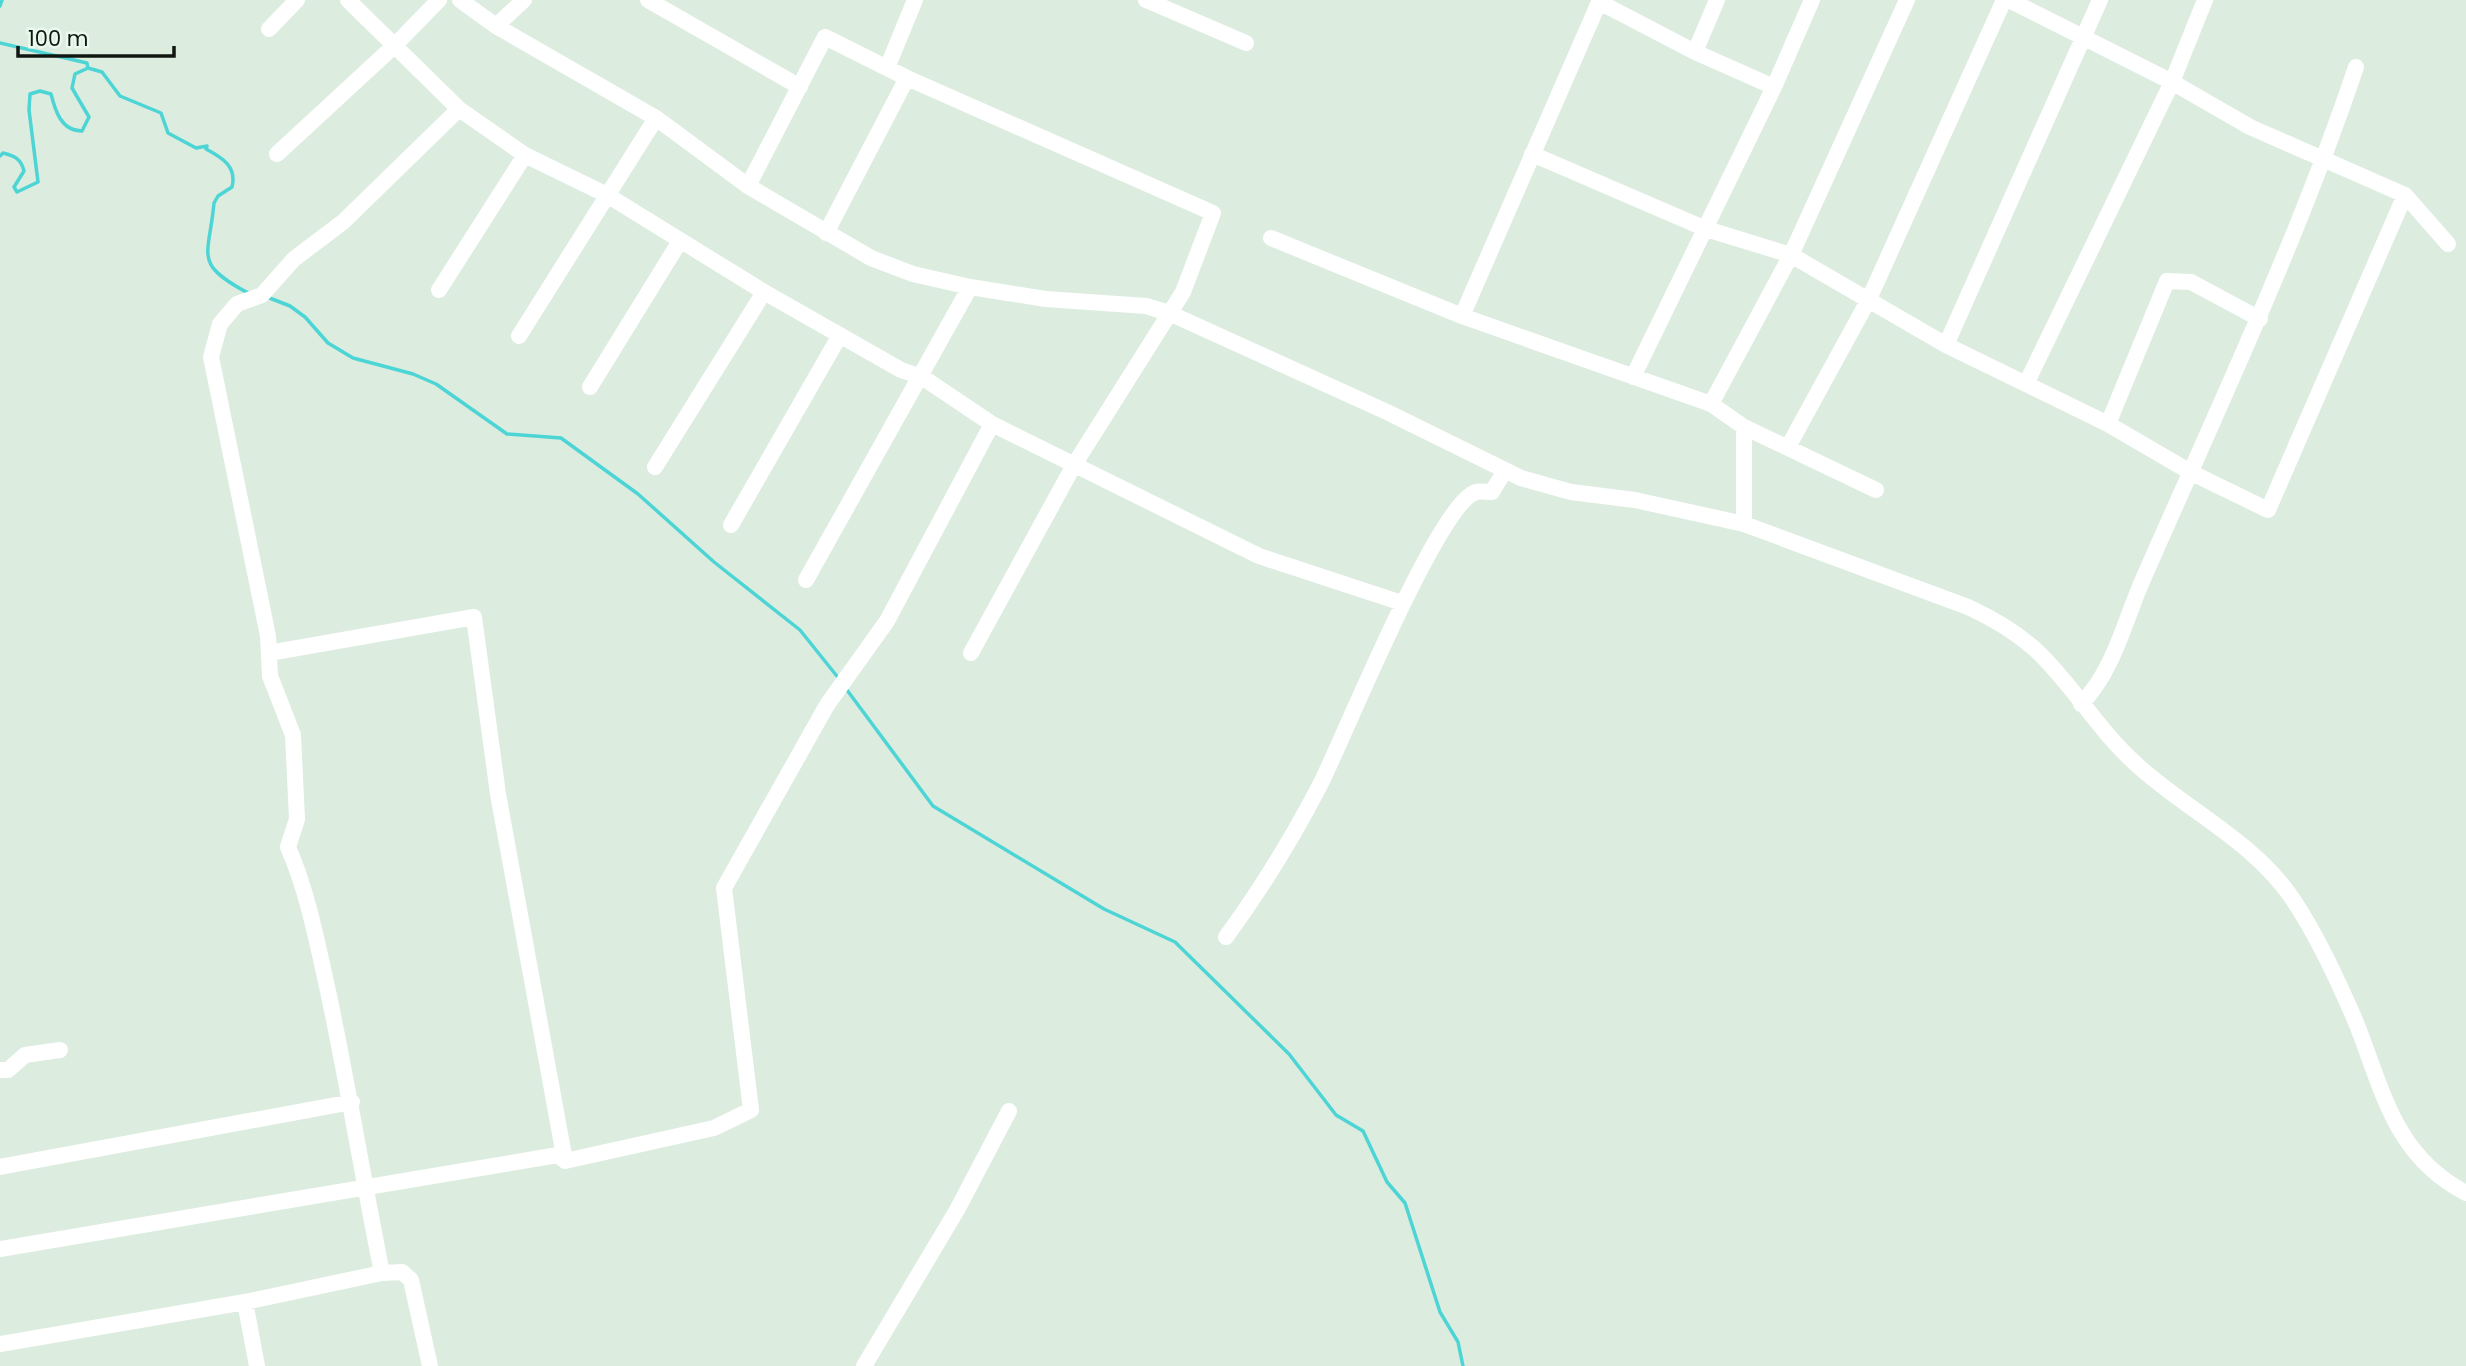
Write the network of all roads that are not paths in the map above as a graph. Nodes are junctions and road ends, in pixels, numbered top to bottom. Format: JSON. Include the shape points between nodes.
{"nodes":[{"id":1,"x":297,"y":0,"type":"edge"},
{"id":2,"x":348,"y":0,"type":"edge"},
{"id":3,"x":439,"y":0,"type":"edge"},
{"id":4,"x":460,"y":0,"type":"edge"},
{"id":5,"x":524,"y":0,"type":"edge"},
{"id":6,"x":648,"y":0,"type":"edge"},
{"id":7,"x":915,"y":0,"type":"edge"},
{"id":8,"x":1146,"y":0,"type":"edge"},
{"id":9,"x":1717,"y":0,"type":"edge"},
{"id":10,"x":1812,"y":0,"type":"edge"},
{"id":11,"x":1907,"y":0,"type":"edge"},
{"id":12,"x":2007,"y":0,"type":"edge"},
{"id":13,"x":2100,"y":0,"type":"edge"},
{"id":14,"x":2205,"y":0,"type":"edge"},
{"id":15,"x":1599,"y":1,"type":"edge"},
{"id":16,"x":496,"y":26,"type":"junction"},
{"id":17,"x":269,"y":29,"type":"dead end"},
{"id":18,"x":2083,"y":38,"type":"junction"},
{"id":19,"x":1246,"y":43,"type":"dead end"},
{"id":20,"x":394,"y":46,"type":"junction"},
{"id":21,"x":1695,"y":52,"type":"junction"},
{"id":22,"x":2356,"y":67,"type":"dead end"},
{"id":23,"x":887,"y":68,"type":"junction"},
{"id":24,"x":907,"y":78,"type":"junction"},
{"id":25,"x":2172,"y":82,"type":"junction"},
{"id":26,"x":800,"y":87,"type":"junction"},
{"id":27,"x":1774,"y":87,"type":"junction"},
{"id":28,"x":459,"y":109,"type":"junction"},
{"id":29,"x":656,"y":118,"type":"junction"},
{"id":30,"x":277,"y":154,"type":"dead end"},
{"id":31,"x":1532,"y":154,"type":"junction"},
{"id":32,"x":525,"y":155,"type":"junction"},
{"id":33,"x":2325,"y":161,"type":"junction"},
{"id":34,"x":748,"y":186,"type":"junction"},
{"id":35,"x":607,"y":195,"type":"junction"},
{"id":36,"x":2405,"y":195,"type":"junction"},
{"id":37,"x":1706,"y":229,"type":"junction"},
{"id":38,"x":826,"y":233,"type":"junction"},
{"id":39,"x":1272,"y":238,"type":"dead end"},
{"id":40,"x":680,"y":241,"type":"junction"},
{"id":41,"x":2448,"y":244,"type":"dead end"},
{"id":42,"x":1791,"y":255,"type":"junction"},
{"id":43,"x":970,"y":287,"type":"junction"},
{"id":44,"x":439,"y":290,"type":"dead end"},
{"id":45,"x":764,"y":292,"type":"junction"},
{"id":46,"x":1869,"y":299,"type":"junction"},
{"id":47,"x":1169,"y":313,"type":"junction"},
{"id":48,"x":1462,"y":316,"type":"junction"},
{"id":49,"x":2260,"y":319,"type":"junction"},
{"id":50,"x":840,"y":335,"type":"junction"},
{"id":51,"x":519,"y":336,"type":"dead end"},
{"id":52,"x":1946,"y":345,"type":"junction"},
{"id":53,"x":922,"y":377,"type":"junction"},
{"id":54,"x":1633,"y":377,"type":"junction"},
{"id":55,"x":2026,"y":384,"type":"junction"},
{"id":56,"x":590,"y":387,"type":"dead end"},
{"id":57,"x":1711,"y":404,"type":"junction"},
{"id":58,"x":992,"y":424,"type":"junction"},
{"id":59,"x":2108,"y":424,"type":"junction"},
{"id":60,"x":1744,"y":427,"type":"junction"},
{"id":61,"x":1788,"y":447,"type":"junction"},
{"id":62,"x":1074,"y":465,"type":"junction"},
{"id":63,"x":655,"y":467,"type":"dead end"},
{"id":64,"x":1504,"y":472,"type":"junction"},
{"id":65,"x":2192,"y":473,"type":"junction"},
{"id":66,"x":1876,"y":490,"type":"dead end"},
{"id":67,"x":1744,"y":524,"type":"junction"},
{"id":68,"x":731,"y":525,"type":"dead end"},
{"id":69,"x":806,"y":580,"type":"dead end"},
{"id":70,"x":1402,"y":603,"type":"junction"},
{"id":71,"x":269,"y":653,"type":"junction"},
{"id":72,"x":971,"y":653,"type":"dead end"},
{"id":73,"x":2081,"y":704,"type":"junction"},
{"id":74,"x":1226,"y":937,"type":"dead end"},
{"id":75,"x":60,"y":1050,"type":"dead end"},
{"id":76,"x":0,"y":1070,"type":"edge"},
{"id":77,"x":352,"y":1102,"type":"junction"},
{"id":78,"x":1009,"y":1111,"type":"dead end"},
{"id":79,"x":565,"y":1161,"type":"junction"},
{"id":80,"x":0,"y":1167,"type":"edge"},
{"id":81,"x":365,"y":1187,"type":"junction"},
{"id":82,"x":2466,"y":1193,"type":"edge"},
{"id":83,"x":0,"y":1249,"type":"edge"},
{"id":84,"x":382,"y":1273,"type":"junction"},
{"id":85,"x":245,"y":1302,"type":"junction"},
{"id":86,"x":0,"y":1344,"type":"edge"},
{"id":87,"x":257,"y":1366,"type":"edge"},
{"id":88,"x":430,"y":1366,"type":"edge"},
{"id":89,"x":864,"y":1366,"type":"edge"}],
"edges":[{"from":1,"to":17,"type":"street"},
{"from":2,"to":20,"type":"street"},
{"from":3,"to":20,"type":"street"},
{"from":4,"to":16,"type":"street"},
{"from":5,"to":16,"type":"street"},
{"from":6,"to":26,"type":"street"},
{"from":7,"to":23,"type":"street"},
{"from":8,"to":19,"type":"street"},
{"from":9,"to":21,"type":"street"},
{"from":10,"to":27,"type":"street"},
{"from":11,"to":42,"type":"street"},
{"from":12,"to":18,"type":"street"},
{"from":12,"to":46,"type":"street"},
{"from":13,"to":18,"type":"street"},
{"from":14,"to":25,"type":"street"},
{"from":15,"to":21,"type":"street"},
{"from":15,"to":31,"type":"street"},
{"from":16,"to":29,"type":"street"},
{"from":18,"to":25,"type":"street"},
{"from":18,"to":52,"type":"street"},
{"from":20,"to":28,"type":"street"},
{"from":20,"to":30,"type":"street"},
{"from":21,"to":27,"type":"street"},
{"from":22,"to":33,"type":"street"},
{"from":23,"to":24,"type":"street"},
{"from":23,"to":26,"type":"street","via":[[825,37]]},
{"from":24,"to":38,"type":"street"},
{"from":24,"to":47,"type":"street","via":[[1213,214],[1183,292]]},
{"from":25,"to":33,"type":"street","via":[[2250,127]]},
{"from":25,"to":55,"type":"street"},
{"from":26,"to":34,"type":"street"},
{"from":27,"to":37,"type":"street"},
{"from":28,"to":32,"type":"street"},
{"from":28,"to":71,"type":"street","via":[[343,222],[294,258],[262,295],[237,304],[220,324],[211,357]]},
{"from":29,"to":34,"type":"street"},
{"from":29,"to":35,"type":"street"},
{"from":31,"to":37,"type":"street"},
{"from":31,"to":48,"type":"street"},
{"from":32,"to":35,"type":"street"},
{"from":32,"to":44,"type":"street"},
{"from":33,"to":36,"type":"street"},
{"from":33,"to":49,"type":"street"},
{"from":34,"to":38,"type":"street"},
{"from":35,"to":40,"type":"street"},
{"from":35,"to":51,"type":"street"},
{"from":36,"to":41,"type":"street"},
{"from":36,"to":65,"type":"street","via":[[2268,510]]},
{"from":37,"to":42,"type":"street"},
{"from":37,"to":54,"type":"street"},
{"from":38,"to":43,"type":"street","via":[[902,270]]},
{"from":39,"to":48,"type":"street"},
{"from":40,"to":45,"type":"street"},
{"from":40,"to":56,"type":"street"},
{"from":42,"to":46,"type":"street"},
{"from":42,"to":57,"type":"street"},
{"from":43,"to":47,"type":"street","via":[[1046,299],[1146,306]]},
{"from":43,"to":53,"type":"street"},
{"from":45,"to":50,"type":"street"},
{"from":45,"to":63,"type":"street"},
{"from":46,"to":52,"type":"street"},
{"from":46,"to":61,"type":"street"},
{"from":47,"to":62,"type":"street"},
{"from":47,"to":64,"type":"street","via":[[1387,412]]},
{"from":48,"to":54,"type":"street"},
{"from":49,"to":59,"type":"street","via":[[2191,282],[2167,281]]},
{"from":49,"to":65,"type":"street"},
{"from":50,"to":53,"type":"street"},
{"from":50,"to":68,"type":"street"},
{"from":52,"to":55,"type":"street"},
{"from":53,"to":58,"type":"street"},
{"from":53,"to":69,"type":"street"},
{"from":54,"to":57,"type":"street"},
{"from":55,"to":59,"type":"street"},
{"from":57,"to":60,"type":"street"},
{"from":58,"to":62,"type":"street"},
{"from":58,"to":79,"type":"street","via":[[887,621],[827,705],[723,888],[751,1110],[714,1128]]},
{"from":59,"to":65,"type":"street"},
{"from":60,"to":61,"type":"street"},
{"from":60,"to":67,"type":"street"},
{"from":61,"to":66,"type":"street"},
{"from":62,"to":70,"type":"street","via":[[1259,556]]},
{"from":62,"to":72,"type":"street"},
{"from":64,"to":67,"type":"street","via":[[1571,492],[1635,500]]},
{"from":64,"to":70,"type":"street","via":[[1492,492],[1475,492],[1461,504]]},
{"from":65,"to":73,"type":"street","via":[[2098,687]]},
{"from":67,"to":73,"type":"street","via":[[2003,624],[2039,653]]},
{"from":70,"to":74,"type":"street","via":[[1322,781],[1271,875]]},
{"from":71,"to":77,"type":"street","via":[[270,676],[293,735],[297,819],[288,848],[304,883]]},
{"from":71,"to":79,"type":"street","via":[[474,617],[498,794]]},
{"from":73,"to":82,"type":"street","via":[[2138,766],[2271,871],[2325,958],[2401,1134],[2420,1158]]},
{"from":75,"to":76,"type":"street","via":[[24,1055],[8,1070]]},
{"from":77,"to":80,"type":"street"},
{"from":77,"to":81,"type":"street"},
{"from":78,"to":89,"type":"street","via":[[957,1210]]},
{"from":79,"to":81,"type":"street","via":[[558,1154]]},
{"from":81,"to":83,"type":"street"},
{"from":81,"to":84,"type":"street"},
{"from":84,"to":85,"type":"street"},
{"from":84,"to":88,"type":"street","via":[[402,1272],[411,1280]]},
{"from":85,"to":86,"type":"street"},
{"from":85,"to":87,"type":"street"}]}
